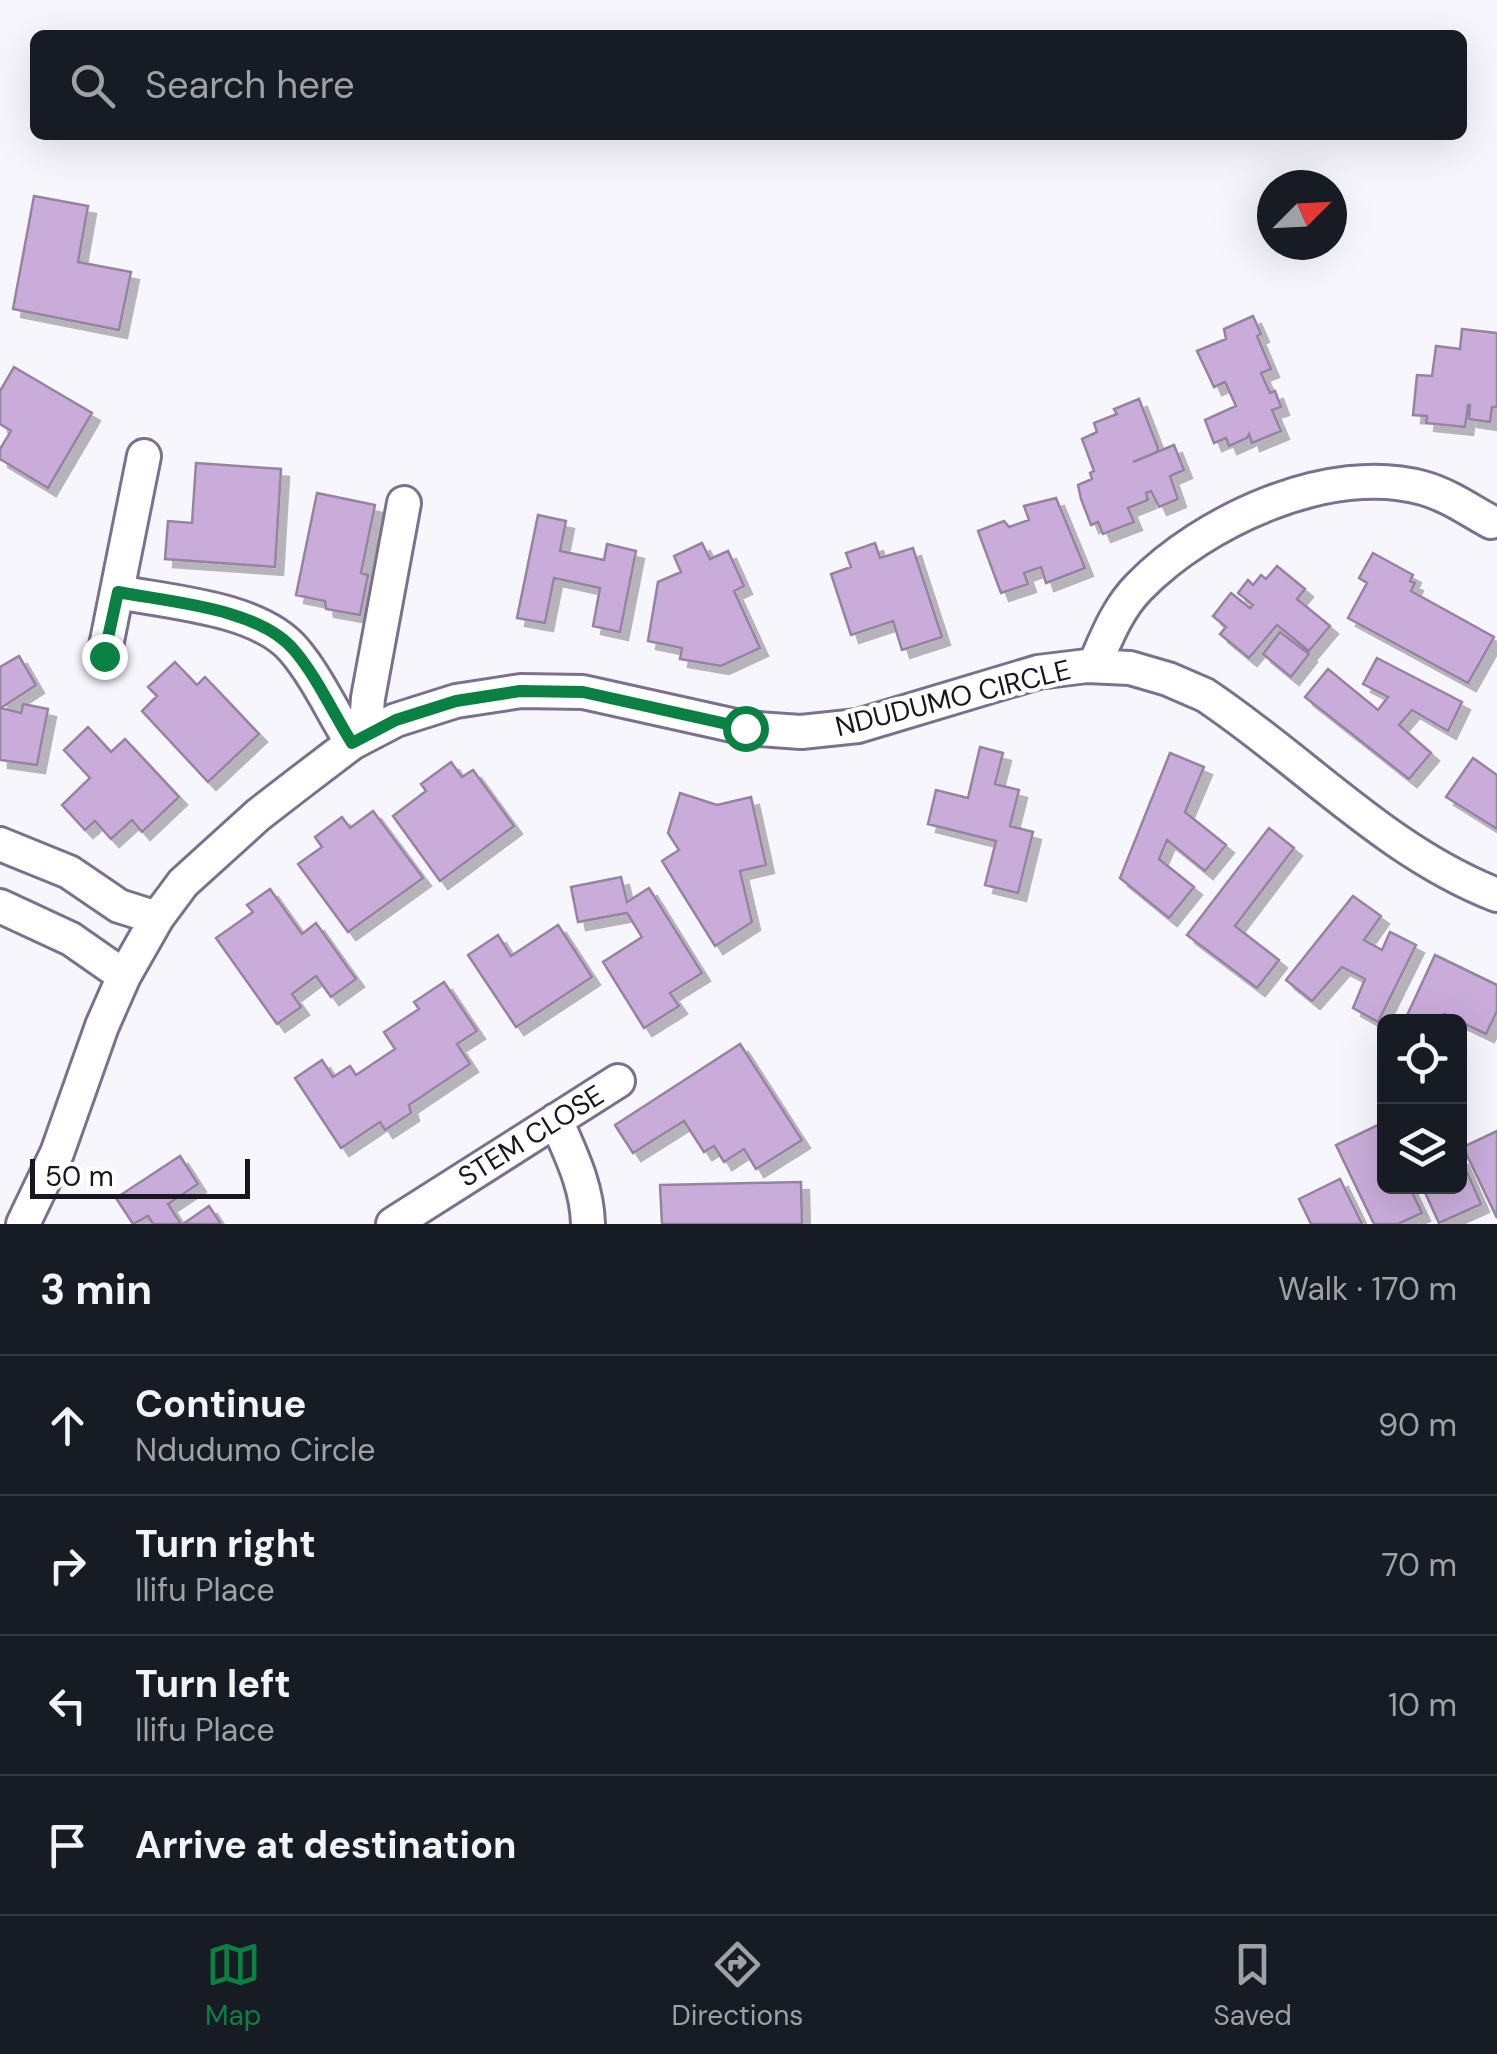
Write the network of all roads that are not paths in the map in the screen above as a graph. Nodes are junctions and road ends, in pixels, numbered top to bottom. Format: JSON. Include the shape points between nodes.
{"nodes":[{"id":1,"x":144,"y":456,"type":"dead end"},
{"id":2,"x":404,"y":504,"type":"dead end"},
{"id":3,"x":1491,"y":522,"type":"dead end"},
{"id":4,"x":118,"y":592,"type":"junction"},
{"id":5,"x":104,"y":656,"type":"dead end"},
{"id":6,"x":1094,"y":666,"type":"junction"},
{"id":7,"x":363,"y":738,"type":"junction"},
{"id":8,"x":0,"y":844,"type":"edge"},
{"id":9,"x":1497,"y":894,"type":"edge"},
{"id":10,"x":0,"y":906,"type":"edge"},
{"id":11,"x":157,"y":918,"type":"junction"},
{"id":12,"x":124,"y":976,"type":"junction"},
{"id":13,"x":618,"y":1081,"type":"dead end"},
{"id":14,"x":556,"y":1120,"type":"junction"},
{"id":15,"x":24,"y":1224,"type":"edge"},
{"id":16,"x":392,"y":1224,"type":"edge"},
{"id":17,"x":588,"y":1224,"type":"edge"}],
"edges":[{"from":1,"to":4,"type":"street"},
{"from":2,"to":7,"type":"street"},
{"from":3,"to":6,"type":"street","via":[[1444,495],[1388,482],[1303,493],[1254,508],[1186,545],[1136,588]]},
{"from":4,"to":5,"type":"street"},
{"from":4,"to":7,"type":"street","via":[[267,628],[293,648]]},
{"from":6,"to":7,"type":"street","name":"NDUDUMO CIRCLE","via":[[1038,672],[858,726],[801,732],[745,728],[583,692],[520,691],[456,701]]},
{"from":6,"to":9,"type":"street","name":"NDUDUMO CIRCLE","via":[[1130,668],[1205,696],[1416,854]]},
{"from":7,"to":11,"type":"street","name":"NDUDUMO CIRCLE","via":[[258,814],[183,883]]},
{"from":8,"to":11,"type":"street","via":[[68,872],[119,906]]},
{"from":10,"to":12,"type":"street","via":[[70,939]]},
{"from":11,"to":12,"type":"street","name":"NDUDUMO CIRCLE"},
{"from":12,"to":15,"type":"street","name":"NDUDUMO CIRCLE"},
{"from":13,"to":14,"type":"street","name":"STEM CLOSE"},
{"from":14,"to":16,"type":"street","name":"STEM CLOSE"},
{"from":14,"to":17,"type":"street","via":[[578,1168]]}]}
